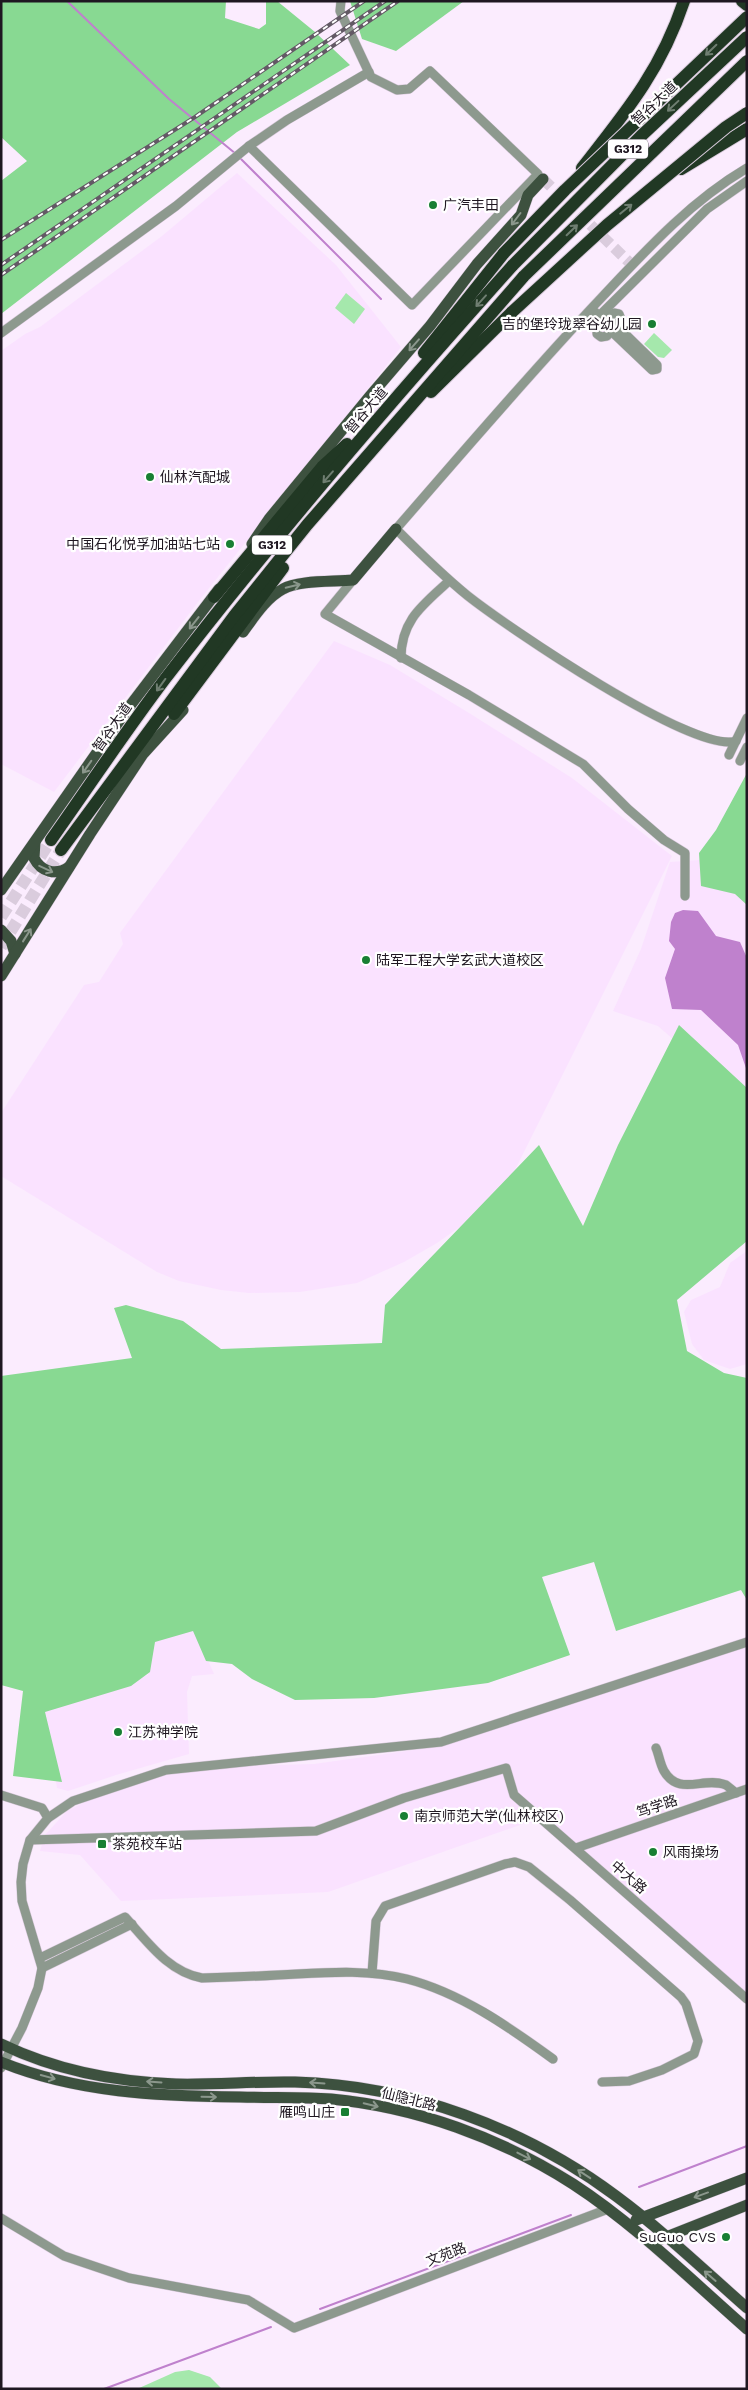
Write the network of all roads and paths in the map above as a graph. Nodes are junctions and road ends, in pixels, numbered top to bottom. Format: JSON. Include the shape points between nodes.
{"nodes":[{"id":1,"x":341,"y":1,"type":"edge"},
{"id":2,"x":684,"y":1,"type":"edge"},
{"id":3,"x":742,"y":1,"type":"edge"},
{"id":4,"x":747,"y":5,"type":"edge"},
{"id":5,"x":747,"y":17,"type":"edge"},
{"id":6,"x":747,"y":37,"type":"edge"},
{"id":7,"x":747,"y":61,"type":"edge"},
{"id":8,"x":369,"y":72,"type":"junction"},
{"id":9,"x":747,"y":113,"type":"edge"},
{"id":10,"x":747,"y":129,"type":"edge"},
{"id":11,"x":249,"y":146,"type":"junction"},
{"id":12,"x":747,"y":168,"type":"edge"},
{"id":13,"x":540,"y":176,"type":"junction"},
{"id":14,"x":747,"y":181,"type":"edge"},
{"id":15,"x":654,"y":187,"type":"junction"},
{"id":16,"x":565,"y":190,"type":"junction"},
{"id":17,"x":591,"y":309,"type":"junction"},
{"id":18,"x":601,"y":319,"type":"junction"},
{"id":19,"x":614,"y":329,"type":"junction"},
{"id":20,"x":1,"y":333,"type":"edge"},
{"id":21,"x":384,"y":412,"type":"junction"},
{"id":22,"x":368,"y":454,"type":"junction"},
{"id":23,"x":396,"y":528,"type":"junction"},
{"id":24,"x":353,"y":580,"type":"junction"},
{"id":25,"x":450,"y":581,"type":"junction"},
{"id":26,"x":214,"y":597,"type":"junction"},
{"id":27,"x":401,"y":658,"type":"junction"},
{"id":28,"x":747,"y":718,"type":"edge"},
{"id":29,"x":736,"y":742,"type":"junction"},
{"id":30,"x":747,"y":747,"type":"edge"},
{"id":31,"x":143,"y":754,"type":"junction"},
{"id":32,"x":729,"y":755,"type":"dead end"},
{"id":33,"x":740,"y":761,"type":"dead end"},
{"id":34,"x":36,"y":840,"type":"junction"},
{"id":35,"x":50,"y":840,"type":"tunnel mouth"},
{"id":36,"x":61,"y":850,"type":"tunnel mouth"},
{"id":37,"x":74,"y":858,"type":"junction"},
{"id":38,"x":1,"y":890,"type":"edge"},
{"id":39,"x":685,"y":896,"type":"dead end"},
{"id":40,"x":1,"y":930,"type":"edge"},
{"id":41,"x":15,"y":954,"type":"junction"},
{"id":42,"x":1,"y":976,"type":"edge"},
{"id":43,"x":747,"y":1642,"type":"edge"},
{"id":44,"x":656,"y":1748,"type":"dead end"},
{"id":45,"x":747,"y":1789,"type":"edge"},
{"id":46,"x":736,"y":1793,"type":"junction"},
{"id":47,"x":1,"y":1795,"type":"edge"},
{"id":48,"x":48,"y":1818,"type":"junction"},
{"id":49,"x":30,"y":1840,"type":"junction"},
{"id":50,"x":576,"y":1848,"type":"junction"},
{"id":51,"x":132,"y":1924,"type":"junction"},
{"id":52,"x":40,"y":1958,"type":"junction"},
{"id":53,"x":42,"y":1968,"type":"junction"},
{"id":54,"x":372,"y":1973,"type":"junction"},
{"id":55,"x":747,"y":1999,"type":"edge"},
{"id":56,"x":6,"y":2046,"type":"edge"},
{"id":57,"x":553,"y":2058,"type":"dead end"},
{"id":58,"x":2,"y":2065,"type":"edge"},
{"id":59,"x":602,"y":2082,"type":"dead end"},
{"id":60,"x":747,"y":2178,"type":"edge"},
{"id":61,"x":747,"y":2205,"type":"edge"},
{"id":62,"x":608,"y":2209,"type":"junction"},
{"id":63,"x":641,"y":2217,"type":"junction"},
{"id":64,"x":1,"y":2218,"type":"edge"},
{"id":65,"x":627,"y":2225,"type":"junction"},
{"id":66,"x":666,"y":2237,"type":"junction"},
{"id":67,"x":650,"y":2244,"type":"junction"},
{"id":68,"x":747,"y":2308,"type":"edge"},
{"id":69,"x":747,"y":2329,"type":"edge"}],
"edges":[{"from":1,"to":8,"type":"street","via":[[340,11]]},
{"from":2,"to":16,"type":"highway","bridge":true,"via":[[674,33],[658,65]]},
{"from":3,"to":4,"type":"highway"},
{"from":5,"to":16,"type":"highway","one_way":true,"bridge":true},
{"from":6,"to":21,"type":"highway","name":"智谷大道","number":"G312","one_way":true,"bridge":true,"via":[[641,136],[513,265]]},
{"from":22,"to":7,"type":"highway","number":"G312","one_way":true,"bridge":true,"via":[[524,276]]},
{"from":8,"to":11,"type":"street"},
{"from":8,"to":13,"type":"street","via":[[371,77],[397,90],[409,89],[430,71]]},
{"from":9,"to":15,"type":"highway","bridge":true},
{"from":10,"to":15,"type":"highway","bridge":true},
{"from":11,"to":13,"type":"street","via":[[412,305]]},
{"from":11,"to":20,"type":"street","via":[[176,206]]},
{"from":12,"to":17,"type":"street","via":[[722,182],[695,204]]},
{"from":13,"to":26,"type":"main road","one_way":true,"via":[[521,215],[477,264],[430,326],[269,519]]},
{"from":14,"to":18,"type":"street","via":[[706,209]]},
{"from":22,"to":15,"type":"highway","one_way":true,"bridge":true,"via":[[512,312],[607,225]]},
{"from":16,"to":21,"type":"highway","bridge":true,"via":[[504,253],[428,348]]},
{"from":17,"to":18,"type":"street"},
{"from":17,"to":23,"type":"street"},
{"from":18,"to":19,"type":"street","via":[[616,313],[621,318]]},
{"from":18,"to":19,"type":"street","via":[[597,334],[603,338]]},
{"from":19,"to":19,"type":"street","via":[[652,370],[657,369],[658,365]]},
{"from":21,"to":26,"type":"highway","via":[[322,467]]},
{"from":21,"to":35,"type":"highway","name":"智谷大道","number":"G312","one_way":true,"via":[[298,511],[164,680]]},
{"from":22,"to":31,"type":"highway"},
{"from":22,"to":36,"type":"highway","number":"G312","via":[[234,616]]},
{"from":23,"to":24,"type":"main road"},
{"from":23,"to":25,"type":"street"},
{"from":24,"to":27,"type":"street","via":[[325,614]]},
{"from":31,"to":24,"type":"main road","one_way":true,"via":[[190,702],[270,598],[295,584]]},
{"from":25,"to":27,"type":"street","via":[[428,600],[404,631]]},
{"from":25,"to":29,"type":"street","via":[[582,675],[641,708],[710,739],[729,744]]},
{"from":26,"to":34,"type":"main road","one_way":true,"via":[[126,711]]},
{"from":27,"to":39,"type":"street","via":[[583,764],[664,840],[685,854]]},
{"from":28,"to":29,"type":"street"},
{"from":29,"to":32,"type":"street"},
{"from":30,"to":33,"type":"street"},
{"from":31,"to":37,"type":"main road"},
{"from":34,"to":37,"type":"main road","one_way":true,"via":[[34,858],[46,871],[63,870]]},
{"from":34,"to":38,"type":"main road"},
{"from":41,"to":37,"type":"main road","one_way":true},
{"from":40,"to":41,"type":"main road","via":[[11,941]]},
{"from":41,"to":42,"type":"main road"},
{"from":43,"to":48,"type":"street","via":[[441,1742],[166,1770],[73,1801]]},
{"from":44,"to":46,"type":"street","via":[[664,1771],[673,1781],[682,1786],[726,1785]]},
{"from":45,"to":46,"type":"street","name":"笃学路"},
{"from":46,"to":50,"type":"street","name":"笃学路"},
{"from":47,"to":48,"type":"street","via":[[42,1808]]},
{"from":48,"to":49,"type":"street"},
{"from":49,"to":50,"type":"street","name":"中大路","via":[[316,1831],[404,1798],[506,1768],[514,1795]]},
{"from":49,"to":52,"type":"street","via":[[21,1882],[22,1901]]},
{"from":50,"to":55,"type":"street","name":"中大路"},
{"from":51,"to":52,"type":"street","via":[[125,1916]]},
{"from":51,"to":53,"type":"street"},
{"from":51,"to":54,"type":"street","via":[[170,1965],[196,1977]]},
{"from":52,"to":53,"type":"street"},
{"from":53,"to":56,"type":"street","via":[[38,1988]]},
{"from":54,"to":57,"type":"street","via":[[407,1979],[444,1992],[517,2032]]},
{"from":54,"to":59,"type":"street","via":[[376,1921],[385,1906],[505,1864],[525,1865],[570,1900],[681,1998],[687,2007],[698,2041],[692,2056],[630,2081]]},
{"from":56,"to":58,"type":"street"},
{"from":63,"to":56,"type":"main road","name":"仙隐北路","one_way":true,"via":[[601,2186],[537,2147],[496,2127],[408,2098],[341,2085],[295,2082],[176,2084],[120,2079],[70,2069]]},
{"from":58,"to":62,"type":"main road","name":"仙隐北路","one_way":true,"via":[[67,2082],[138,2094],[330,2099],[405,2113],[453,2125],[492,2140],[573,2184]]},
{"from":60,"to":63,"type":"main road","one_way":true},
{"from":61,"to":66,"type":"main road"},
{"from":62,"to":64,"type":"street","name":"文苑路","via":[[294,2328],[248,2300],[129,2278],[64,2256]]},
{"from":62,"to":65,"type":"main road","name":"仙隐北路"},
{"from":63,"to":65,"type":"main road"},
{"from":63,"to":66,"type":"main road","name":"仙隐北路"},
{"from":65,"to":67,"type":"main road","name":"仙隐北路"},
{"from":66,"to":67,"type":"main road"},
{"from":68,"to":66,"type":"main road","name":"仙隐北路","one_way":true},
{"from":67,"to":69,"type":"main road","name":"仙隐北路"}]}
